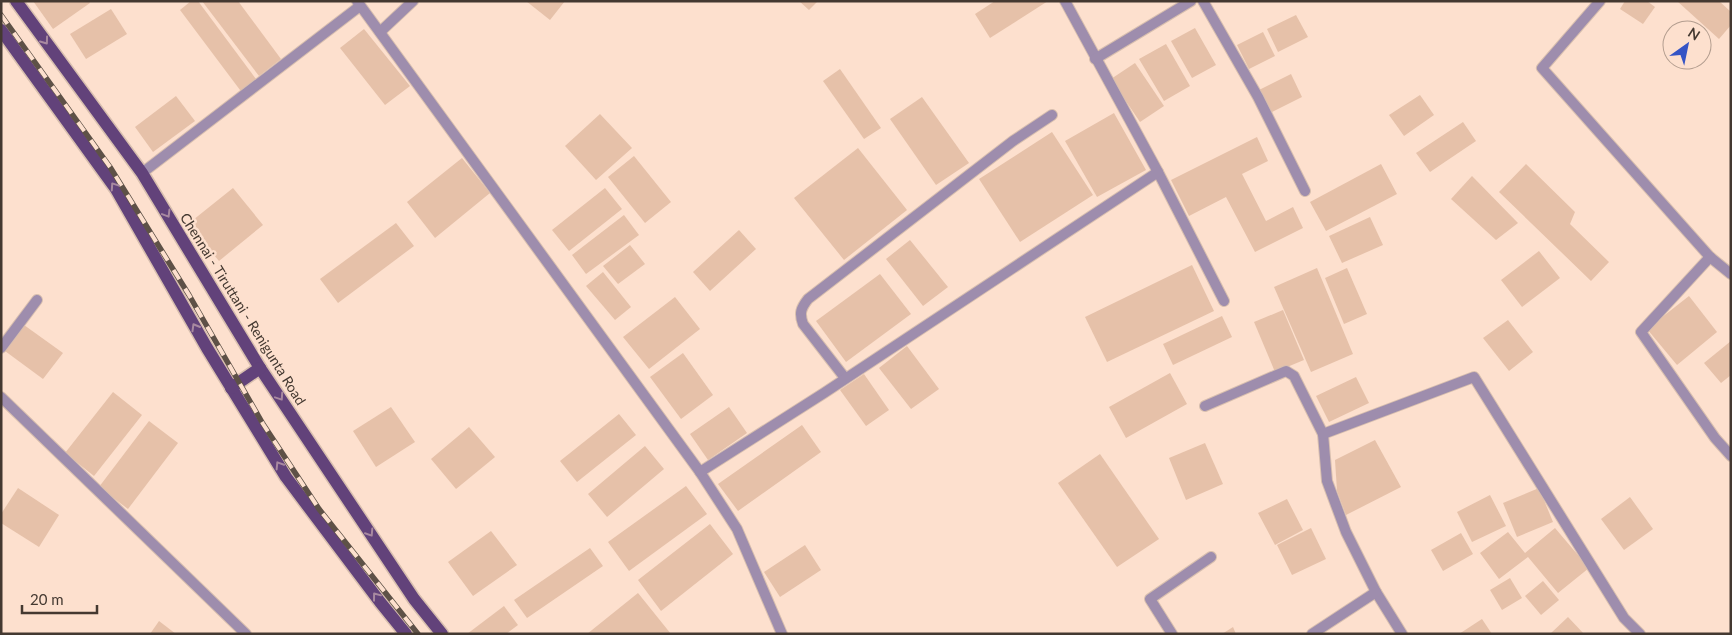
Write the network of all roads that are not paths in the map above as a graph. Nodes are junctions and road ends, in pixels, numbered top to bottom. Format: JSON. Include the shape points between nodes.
{"nodes":[{"id":1,"x":16,"y":1,"type":"edge"},
{"id":2,"x":413,"y":1,"type":"edge"},
{"id":3,"x":1065,"y":1,"type":"edge"},
{"id":4,"x":1191,"y":1,"type":"edge"},
{"id":5,"x":1203,"y":1,"type":"edge"},
{"id":6,"x":1600,"y":1,"type":"edge"},
{"id":7,"x":359,"y":4,"type":"edge"},
{"id":8,"x":1,"y":30,"type":"edge"},
{"id":9,"x":380,"y":32,"type":"junction"},
{"id":10,"x":1095,"y":59,"type":"junction"},
{"id":11,"x":1052,"y":115,"type":"dead end"},
{"id":12,"x":142,"y":172,"type":"junction"},
{"id":13,"x":1158,"y":172,"type":"junction"},
{"id":14,"x":1305,"y":191,"type":"dead end"},
{"id":15,"x":1710,"y":258,"type":"junction"},
{"id":16,"x":1731,"y":274,"type":"edge"},
{"id":17,"x":37,"y":300,"type":"dead end"},
{"id":18,"x":1224,"y":301,"type":"dead end"},
{"id":19,"x":1,"y":348,"type":"edge"},
{"id":20,"x":260,"y":368,"type":"junction"},
{"id":21,"x":845,"y":378,"type":"junction"},
{"id":22,"x":232,"y":388,"type":"junction"},
{"id":23,"x":1,"y":397,"type":"edge"},
{"id":24,"x":1205,"y":406,"type":"dead end"},
{"id":25,"x":1324,"y":434,"type":"junction"},
{"id":26,"x":1731,"y":456,"type":"edge"},
{"id":27,"x":700,"y":472,"type":"junction"},
{"id":28,"x":1211,"y":556,"type":"dead end"},
{"id":29,"x":1376,"y":592,"type":"junction"},
{"id":30,"x":246,"y":634,"type":"edge"},
{"id":31,"x":406,"y":634,"type":"edge"},
{"id":32,"x":442,"y":634,"type":"edge"},
{"id":33,"x":782,"y":634,"type":"edge"},
{"id":34,"x":1172,"y":634,"type":"edge"},
{"id":35,"x":1312,"y":634,"type":"edge"},
{"id":36,"x":1402,"y":634,"type":"edge"},
{"id":37,"x":1640,"y":634,"type":"edge"}],
"edges":[{"from":1,"to":12,"type":"main road","name":"Chennai - Tiruttani - Renigunta Road","one_way":true},
{"from":2,"to":9,"type":"street"},
{"from":3,"to":10,"type":"street"},
{"from":4,"to":10,"type":"street"},
{"from":5,"to":14,"type":"street","via":[[1258,97]]},
{"from":6,"to":15,"type":"street","via":[[1542,68]]},
{"from":7,"to":9,"type":"street"},
{"from":7,"to":12,"type":"street"},
{"from":22,"to":8,"type":"main road","one_way":true,"via":[[116,189]]},
{"from":9,"to":27,"type":"street"},
{"from":10,"to":13,"type":"street"},
{"from":11,"to":21,"type":"street","via":[[1013,141],[802,306],[803,324]]},
{"from":12,"to":20,"type":"main road","name":"Chennai - Tiruttani - Renigunta Road","one_way":true},
{"from":13,"to":18,"type":"street"},
{"from":13,"to":21,"type":"street"},
{"from":15,"to":16,"type":"street"},
{"from":15,"to":26,"type":"street","via":[[1641,332]]},
{"from":17,"to":19,"type":"street"},
{"from":20,"to":22,"type":"main road"},
{"from":20,"to":32,"type":"main road","name":"Chennai - Tiruttani - Renigunta Road","one_way":true,"via":[[414,599]]},
{"from":21,"to":27,"type":"street"},
{"from":31,"to":22,"type":"main road","one_way":true,"via":[[286,477]]},
{"from":23,"to":30,"type":"street"},
{"from":24,"to":25,"type":"street","via":[[1286,371],[1297,380]]},
{"from":25,"to":29,"type":"street","via":[[1327,481],[1346,532]]},
{"from":25,"to":37,"type":"street","via":[[1474,377],[1624,618]]},
{"from":27,"to":33,"type":"street","via":[[737,529]]},
{"from":28,"to":34,"type":"street","via":[[1150,599]]},
{"from":29,"to":35,"type":"street"},
{"from":29,"to":36,"type":"street"}]}
